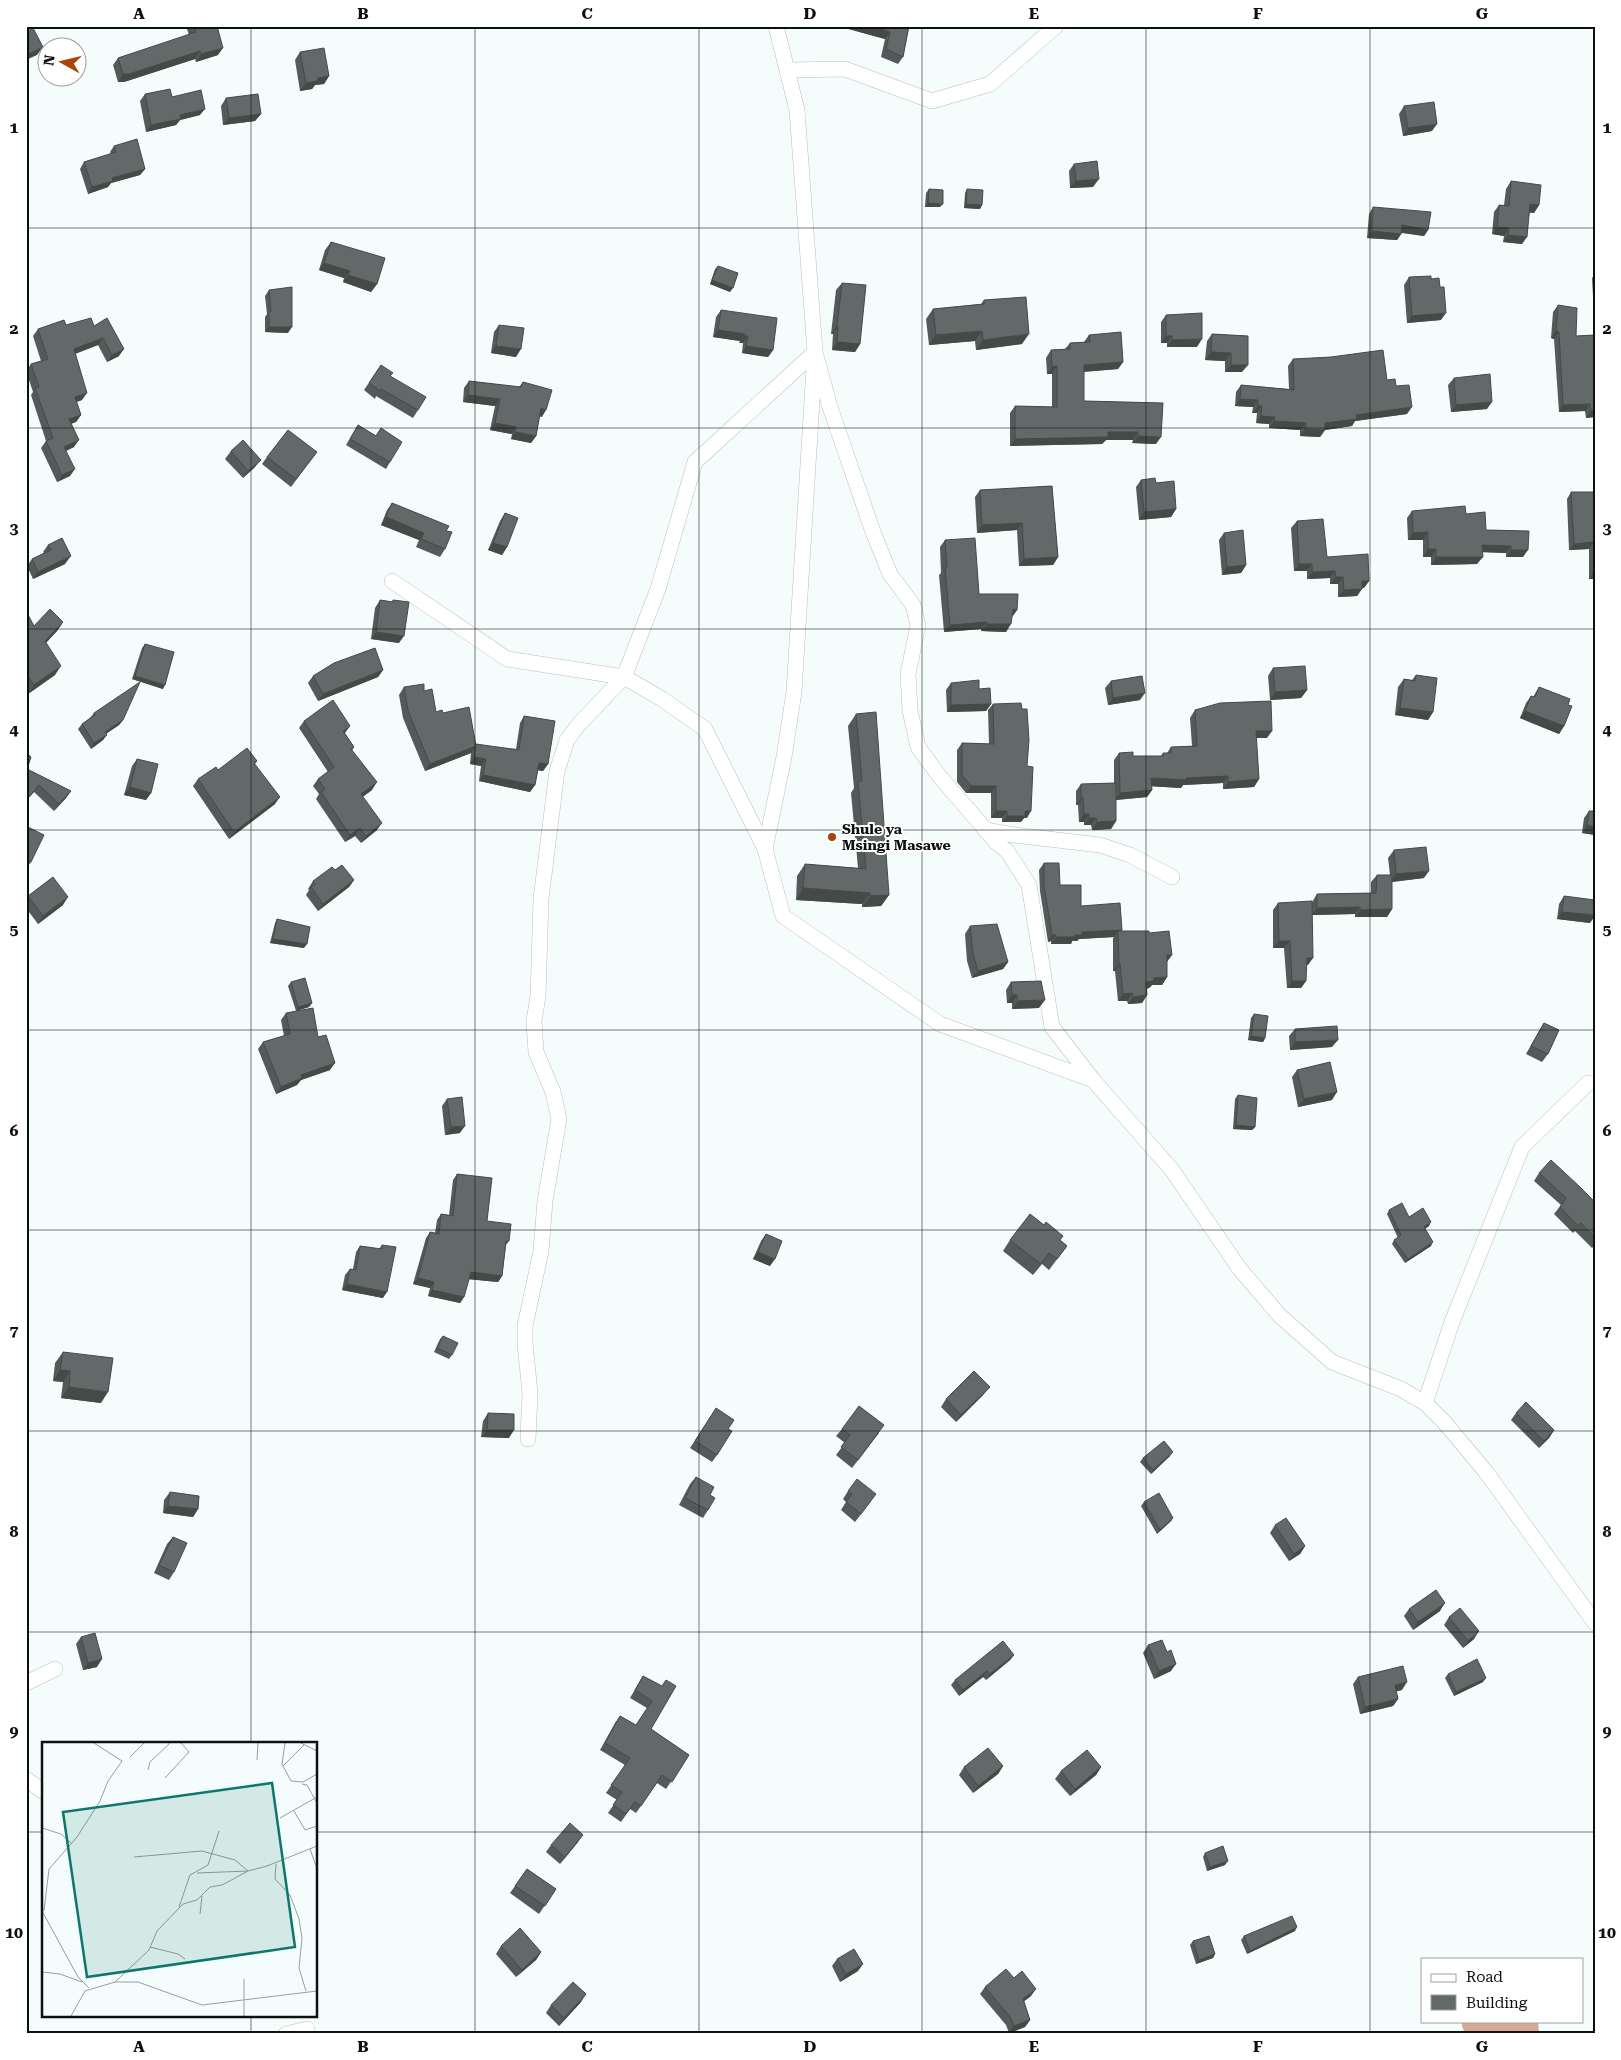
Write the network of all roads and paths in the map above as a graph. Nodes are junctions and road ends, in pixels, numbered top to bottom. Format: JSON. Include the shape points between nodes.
{"nodes":[{"id":1,"x":776,"y":26,"type":"edge"},
{"id":2,"x":1056,"y":26,"type":"edge"},
{"id":3,"x":788,"y":70,"type":"junction"},
{"id":4,"x":815,"y":352,"type":"junction"},
{"id":5,"x":392,"y":581,"type":"dead end"},
{"id":6,"x":624,"y":677,"type":"junction"},
{"id":7,"x":985,"y":830,"type":"junction"},
{"id":8,"x":765,"y":849,"type":"junction"},
{"id":9,"x":1172,"y":877,"type":"dead end"},
{"id":10,"x":1093,"y":1080,"type":"junction"},
{"id":11,"x":1588,"y":1083,"type":"dead end"},
{"id":12,"x":1425,"y":1403,"type":"junction"},
{"id":13,"x":528,"y":1439,"type":"dead end"},
{"id":14,"x":1595,"y":1624,"type":"edge"},
{"id":15,"x":55,"y":1669,"type":"dead end"},
{"id":16,"x":26,"y":1683,"type":"edge"},
{"id":17,"x":26,"y":1779,"type":"edge"},
{"id":18,"x":42,"y":1791,"type":"edge"},
{"id":19,"x":306,"y":2026,"type":"edge"},
{"id":20,"x":286,"y":2034,"type":"edge"}],
"edges":[{"from":1,"to":3,"type":"street"},
{"from":2,"to":3,"type":"street","via":[[990,84],[932,101],[845,69]]},
{"from":3,"to":4,"type":"street","via":[[796,110]]},
{"from":4,"to":6,"type":"street","via":[[695,462],[658,589]]},
{"from":4,"to":7,"type":"street","via":[[830,407],[877,540],[890,574],[913,606],[918,625],[908,674],[910,710],[918,747]]},
{"from":4,"to":8,"type":"street","via":[[794,692]]},
{"from":5,"to":6,"type":"street","via":[[507,659]]},
{"from":6,"to":8,"type":"street","via":[[705,729]]},
{"from":6,"to":13,"type":"street","via":[[567,740],[557,771],[541,900],[538,996],[534,1021],[536,1052],[553,1092],[559,1119],[545,1201],[541,1251],[525,1326],[530,1393]]},
{"from":7,"to":9,"type":"street","via":[[1100,845],[1130,855]]},
{"from":7,"to":10,"type":"street","via":[[1007,851],[1029,885],[1052,1027]]},
{"from":8,"to":10,"type":"street","via":[[782,916],[940,1024]]},
{"from":10,"to":12,"type":"street","via":[[1172,1170],[1239,1268],[1279,1315],[1332,1362],[1401,1389]]},
{"from":11,"to":12,"type":"street","via":[[1522,1147],[1452,1322]]},
{"from":12,"to":14,"type":"street","via":[[1486,1472]]},
{"from":15,"to":16,"type":"street"},
{"from":17,"to":18,"type":"street"},
{"from":19,"to":20,"type":"street"}]}
